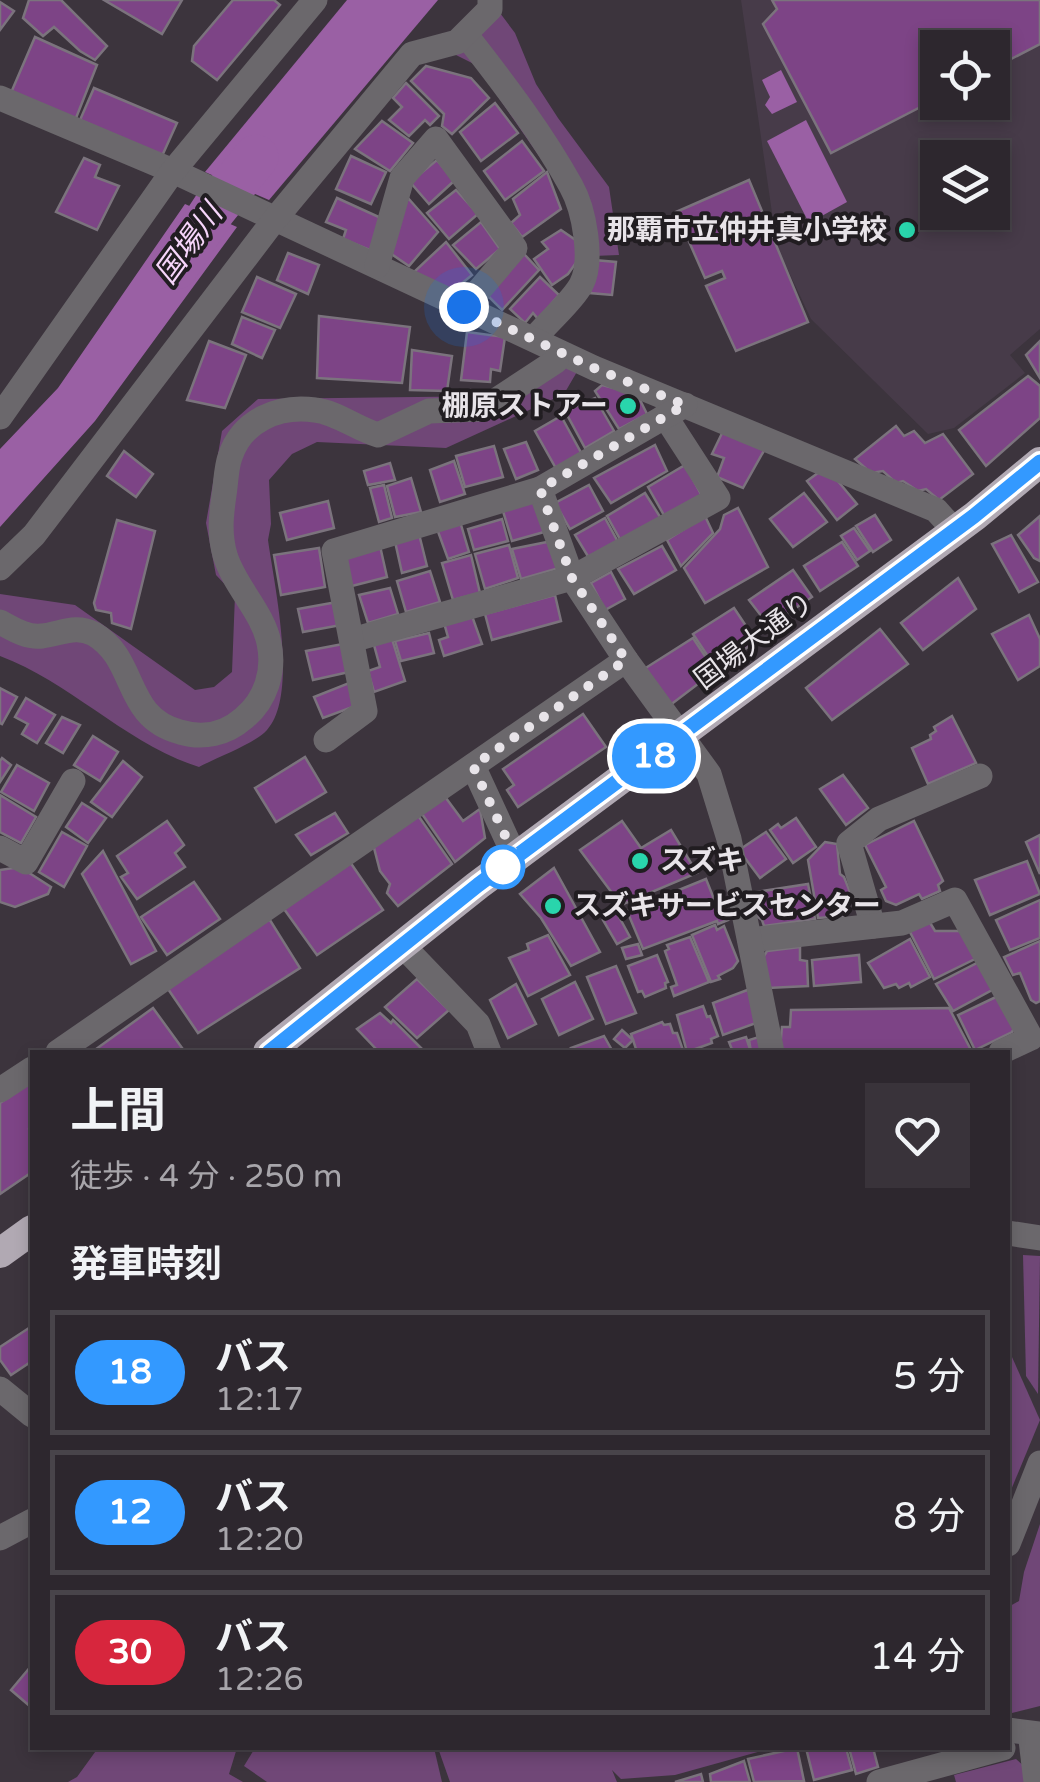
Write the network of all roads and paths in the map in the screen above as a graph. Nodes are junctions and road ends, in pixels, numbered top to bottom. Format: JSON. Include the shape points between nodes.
{"nodes":[{"id":1,"x":315,"y":0,"type":"edge"},
{"id":2,"x":490,"y":0,"type":"edge"},
{"id":3,"x":469,"y":39,"type":"dead end"},
{"id":4,"x":0,"y":98,"type":"edge"},
{"id":5,"x":180,"y":174,"type":"junction"},
{"id":6,"x":270,"y":216,"type":"junction"},
{"id":7,"x":377,"y":266,"type":"junction"},
{"id":8,"x":464,"y":307,"type":"junction"},
{"id":9,"x":540,"y":332,"type":"dead end"},
{"id":10,"x":556,"y":361,"type":"dead end"},
{"id":11,"x":675,"y":411,"type":"junction"},
{"id":12,"x":0,"y":417,"type":"edge"},
{"id":13,"x":1040,"y":462,"type":"edge"},
{"id":14,"x":540,"y":489,"type":"junction"},
{"id":15,"x":955,"y":530,"type":"junction"},
{"id":16,"x":0,"y":568,"type":"edge"},
{"id":17,"x":572,"y":578,"type":"junction"},
{"id":18,"x":0,"y":622,"type":"edge"},
{"id":19,"x":352,"y":640,"type":"junction"},
{"id":20,"x":626,"y":660,"type":"junction"},
{"id":21,"x":680,"y":737,"type":"junction"},
{"id":22,"x":326,"y":740,"type":"dead end"},
{"id":23,"x":473,"y":766,"type":"junction"},
{"id":24,"x":980,"y":776,"type":"dead end"},
{"id":25,"x":73,"y":781,"type":"dead end"},
{"id":26,"x":0,"y":848,"type":"edge"},
{"id":27,"x":515,"y":857,"type":"junction"},
{"id":28,"x":873,"y":926,"type":"junction"},
{"id":29,"x":750,"y":940,"type":"junction"},
{"id":30,"x":403,"y":946,"type":"junction"},
{"id":31,"x":1032,"y":1021,"type":"edge"},
{"id":32,"x":61,"y":1050,"type":"edge"},
{"id":33,"x":271,"y":1050,"type":"edge"},
{"id":34,"x":488,"y":1050,"type":"edge"},
{"id":35,"x":772,"y":1050,"type":"edge"},
{"id":36,"x":1005,"y":1050,"type":"edge"},
{"id":37,"x":30,"y":1071,"type":"edge"},
{"id":38,"x":0,"y":1090,"type":"edge"},
{"id":39,"x":30,"y":1232,"type":"edge"},
{"id":40,"x":1010,"y":1233,"type":"edge"},
{"id":41,"x":1040,"y":1238,"type":"edge"},
{"id":42,"x":0,"y":1254,"type":"edge"},
{"id":43,"x":0,"y":1389,"type":"edge"},
{"id":44,"x":30,"y":1413,"type":"edge"},
{"id":45,"x":1040,"y":1463,"type":"edge"},
{"id":46,"x":30,"y":1522,"type":"edge"},
{"id":47,"x":0,"y":1538,"type":"edge"},
{"id":48,"x":1010,"y":1539,"type":"edge"},
{"id":49,"x":1021,"y":1739,"type":"edge"},
{"id":50,"x":985,"y":1750,"type":"edge"},
{"id":51,"x":879,"y":1782,"type":"edge"},
{"id":52,"x":1036,"y":1782,"type":"edge"}],
"edges":[{"from":1,"to":5,"type":"street"},
{"from":2,"to":6,"type":"street","via":[[490,10],[457,42],[412,54]]},
{"from":3,"to":9,"type":"street","via":[[573,189],[584,220],[583,283]]},
{"from":4,"to":5,"type":"street"},
{"from":5,"to":6,"type":"street"},
{"from":5,"to":12,"type":"street"},
{"from":6,"to":7,"type":"street"},
{"from":6,"to":16,"type":"street","via":[[34,535]]},
{"from":7,"to":8,"type":"street"},
{"from":7,"to":8,"type":"street","via":[[402,178],[436,139],[516,248]]},
{"from":8,"to":11,"type":"street"},
{"from":10,"to":18,"type":"street","via":[[483,409],[429,411],[378,435],[319,410],[280,408],[250,426],[230,456],[220,529],[226,558],[269,640],[272,670],[260,702],[242,721],[210,736],[179,732],[152,718],[136,700],[123,663],[88,631],[21,634]]},
{"from":11,"to":14,"type":"street"},
{"from":11,"to":15,"type":"street","via":[[936,510]]},
{"from":11,"to":17,"type":"street","via":[[718,498]]},
{"from":13,"to":15,"type":"highway","name":"国場大通り"},
{"from":14,"to":17,"type":"street"},
{"from":14,"to":19,"type":"street","via":[[334,550]]},
{"from":15,"to":21,"type":"highway","name":"国場大通り"},
{"from":17,"to":19,"type":"street"},
{"from":17,"to":20,"type":"street"},
{"from":19,"to":22,"type":"street","via":[[365,711]]},
{"from":20,"to":21,"type":"street"},
{"from":20,"to":23,"type":"street"},
{"from":21,"to":27,"type":"highway","name":"国場大通り"},
{"from":21,"to":29,"type":"street","via":[[709,774]]},
{"from":23,"to":27,"type":"street"},
{"from":23,"to":32,"type":"street"},
{"from":24,"to":28,"type":"street","via":[[879,819],[849,843]]},
{"from":25,"to":26,"type":"street","via":[[26,862]]},
{"from":27,"to":30,"type":"highway","name":"国場大通り"},
{"from":28,"to":29,"type":"street"},
{"from":28,"to":31,"type":"street","via":[[902,923],[955,900]]},
{"from":29,"to":35,"type":"street"},
{"from":30,"to":33,"type":"highway","name":"国場大通り"},
{"from":30,"to":34,"type":"street","via":[[478,1024]]},
{"from":31,"to":36,"type":"street","via":[[1032,1038]]},
{"from":37,"to":38,"type":"street"},
{"from":39,"to":42,"type":"highway"},
{"from":40,"to":41,"type":"street"},
{"from":43,"to":44,"type":"street"},
{"from":45,"to":48,"type":"street"},
{"from":46,"to":47,"type":"street"},
{"from":49,"to":52,"type":"street"},
{"from":50,"to":51,"type":"street"}]}
